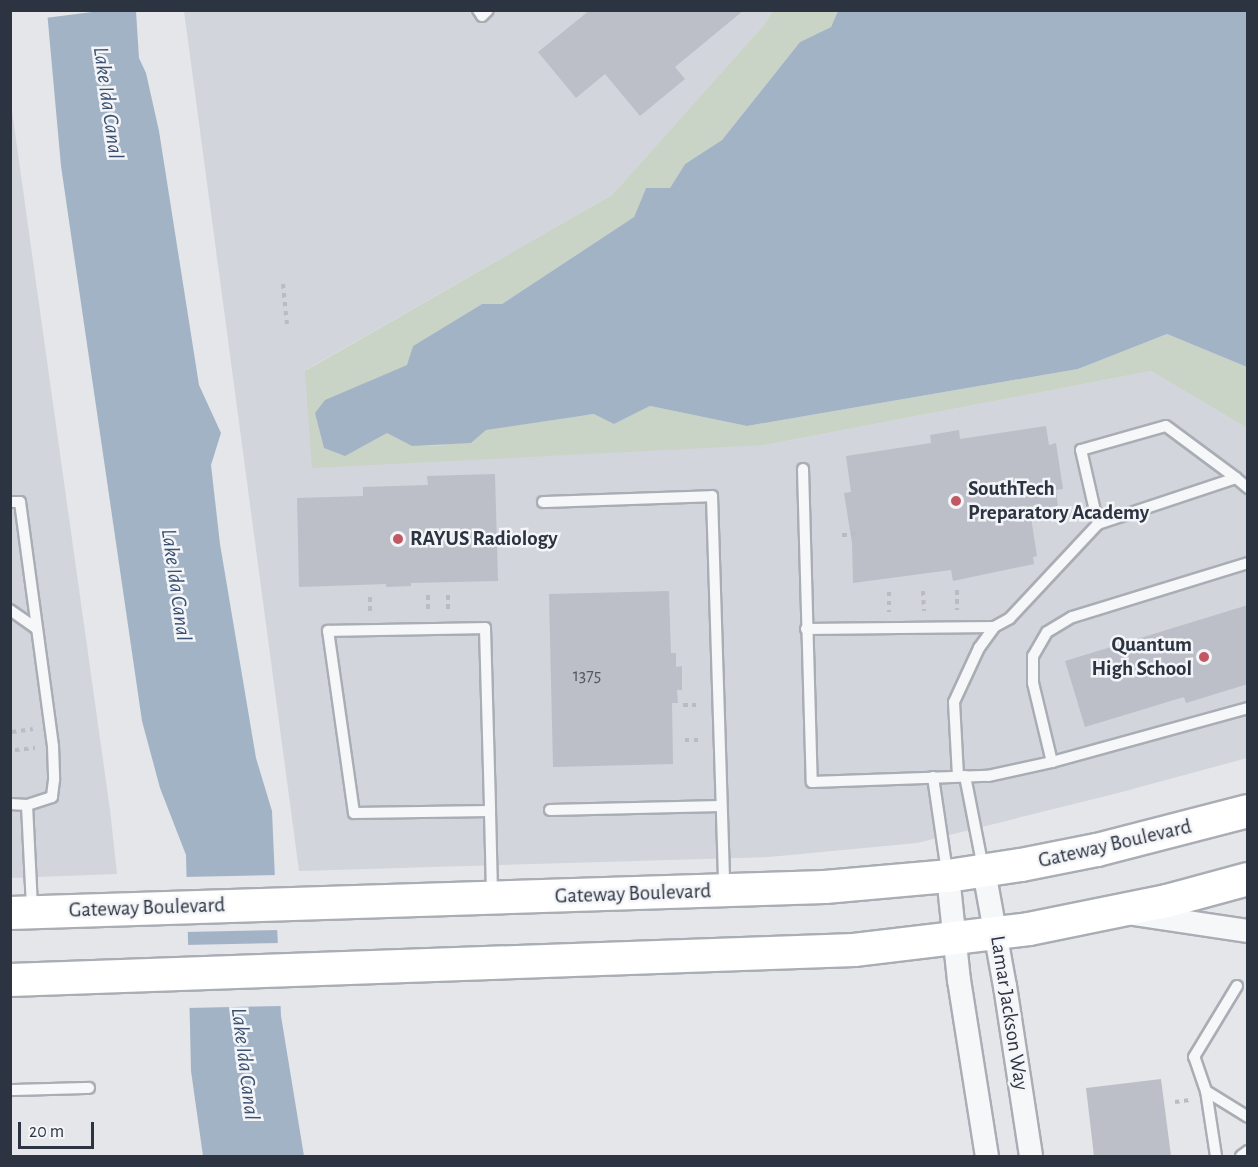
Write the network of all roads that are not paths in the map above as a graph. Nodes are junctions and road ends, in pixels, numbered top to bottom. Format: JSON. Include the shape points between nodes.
{"nodes":[{"id":1,"x":803,"y":469,"type":"dead end"},
{"id":2,"x":1236,"y":478,"type":"junction"},
{"id":3,"x":1248,"y":488,"type":"edge"},
{"id":4,"x":10,"y":502,"type":"edge"},
{"id":5,"x":543,"y":502,"type":"dead end"},
{"id":6,"x":1098,"y":524,"type":"junction"},
{"id":7,"x":1248,"y":563,"type":"edge"},
{"id":8,"x":10,"y":610,"type":"edge"},
{"id":9,"x":994,"y":627,"type":"junction"},
{"id":10,"x":37,"y":629,"type":"junction"},
{"id":11,"x":806,"y":629,"type":"junction"},
{"id":12,"x":1248,"y":708,"type":"edge"},
{"id":13,"x":1052,"y":762,"type":"junction"},
{"id":14,"x":961,"y":776,"type":"junction"},
{"id":15,"x":933,"y":777,"type":"junction"},
{"id":16,"x":10,"y":804,"type":"edge"},
{"id":17,"x":27,"y":805,"type":"junction"},
{"id":18,"x":720,"y":806,"type":"junction"},
{"id":19,"x":550,"y":810,"type":"dead end"},
{"id":20,"x":490,"y":811,"type":"junction"},
{"id":21,"x":1248,"y":811,"type":"edge"},
{"id":22,"x":984,"y":871,"type":"junction"},
{"id":23,"x":948,"y":876,"type":"junction"},
{"id":24,"x":1248,"y":879,"type":"edge"},
{"id":25,"x":724,"y":891,"type":"junction"},
{"id":26,"x":492,"y":898,"type":"junction"},
{"id":27,"x":21,"y":912,"type":"edge"},
{"id":28,"x":1120,"y":912,"type":"junction"},
{"id":29,"x":1248,"y":931,"type":"edge"},
{"id":30,"x":996,"y":933,"type":"junction"},
{"id":31,"x":955,"y":939,"type":"junction"},
{"id":32,"x":10,"y":980,"type":"edge"},
{"id":33,"x":1237,"y":986,"type":"dead end"},
{"id":34,"x":88,"y":1088,"type":"dead end"},
{"id":35,"x":10,"y":1090,"type":"edge"},
{"id":36,"x":1206,"y":1091,"type":"junction"},
{"id":37,"x":1248,"y":1118,"type":"edge"},
{"id":38,"x":1248,"y":1151,"type":"edge"},
{"id":39,"x":987,"y":1156,"type":"edge"},
{"id":40,"x":1031,"y":1156,"type":"edge"},
{"id":41,"x":1216,"y":1156,"type":"edge"},
{"id":42,"x":1241,"y":1156,"type":"edge"}],
"edges":[{"from":1,"to":11,"type":"lane"},
{"from":2,"to":3,"type":"lane"},
{"from":2,"to":6,"type":"lane"},
{"from":2,"to":6,"type":"lane","via":[[1166,426],[1081,450]]},
{"from":4,"to":10,"type":"lane","via":[[20,502]]},
{"from":5,"to":18,"type":"lane","via":[[712,496]]},
{"from":6,"to":9,"type":"lane","via":[[1010,618]]},
{"from":7,"to":13,"type":"lane","via":[[1072,617],[1047,632],[1034,656],[1034,683]]},
{"from":8,"to":10,"type":"lane"},
{"from":9,"to":11,"type":"lane"},
{"from":9,"to":14,"type":"lane","via":[[979,648],[954,702]]},
{"from":10,"to":17,"type":"lane","via":[[54,780],[52,797]]},
{"from":11,"to":15,"type":"lane","via":[[813,782]]},
{"from":12,"to":13,"type":"lane"},
{"from":13,"to":14,"type":"lane","via":[[988,776]]},
{"from":14,"to":15,"type":"lane"},
{"from":14,"to":22,"type":"lane"},
{"from":15,"to":23,"type":"lane"},
{"from":16,"to":17,"type":"lane"},
{"from":17,"to":27,"type":"lane"},
{"from":18,"to":19,"type":"lane"},
{"from":18,"to":25,"type":"lane"},
{"from":20,"to":20,"type":"lane","via":[[485,628],[328,631],[354,813]]},
{"from":20,"to":26,"type":"lane"},
{"from":21,"to":22,"type":"main road","name":"Gateway Boulevard","via":[[1097,850]]},
{"from":22,"to":23,"type":"main road","name":"Gateway Boulevard"},
{"from":22,"to":30,"type":"street","name":"Lamar Jackson Way"},
{"from":23,"to":25,"type":"main road","name":"Gateway Boulevard"},
{"from":23,"to":31,"type":"street","name":"Lamar Jackson Way"},
{"from":24,"to":28,"type":"main road"},
{"from":25,"to":26,"type":"main road","name":"Gateway Boulevard"},
{"from":26,"to":27,"type":"main road","name":"Gateway Boulevard"},
{"from":28,"to":29,"type":"street"},
{"from":28,"to":30,"type":"main road"},
{"from":30,"to":31,"type":"main road"},
{"from":30,"to":40,"type":"street","name":"Lamar Jackson Way"},
{"from":31,"to":32,"type":"main road","via":[[855,950]]},
{"from":31,"to":39,"type":"street","name":"Lamar Jackson Way"},
{"from":33,"to":36,"type":"lane","via":[[1194,1057]]},
{"from":34,"to":35,"type":"lane"},
{"from":36,"to":37,"type":"lane"},
{"from":36,"to":41,"type":"lane"},
{"from":38,"to":42,"type":"lane"}]}
